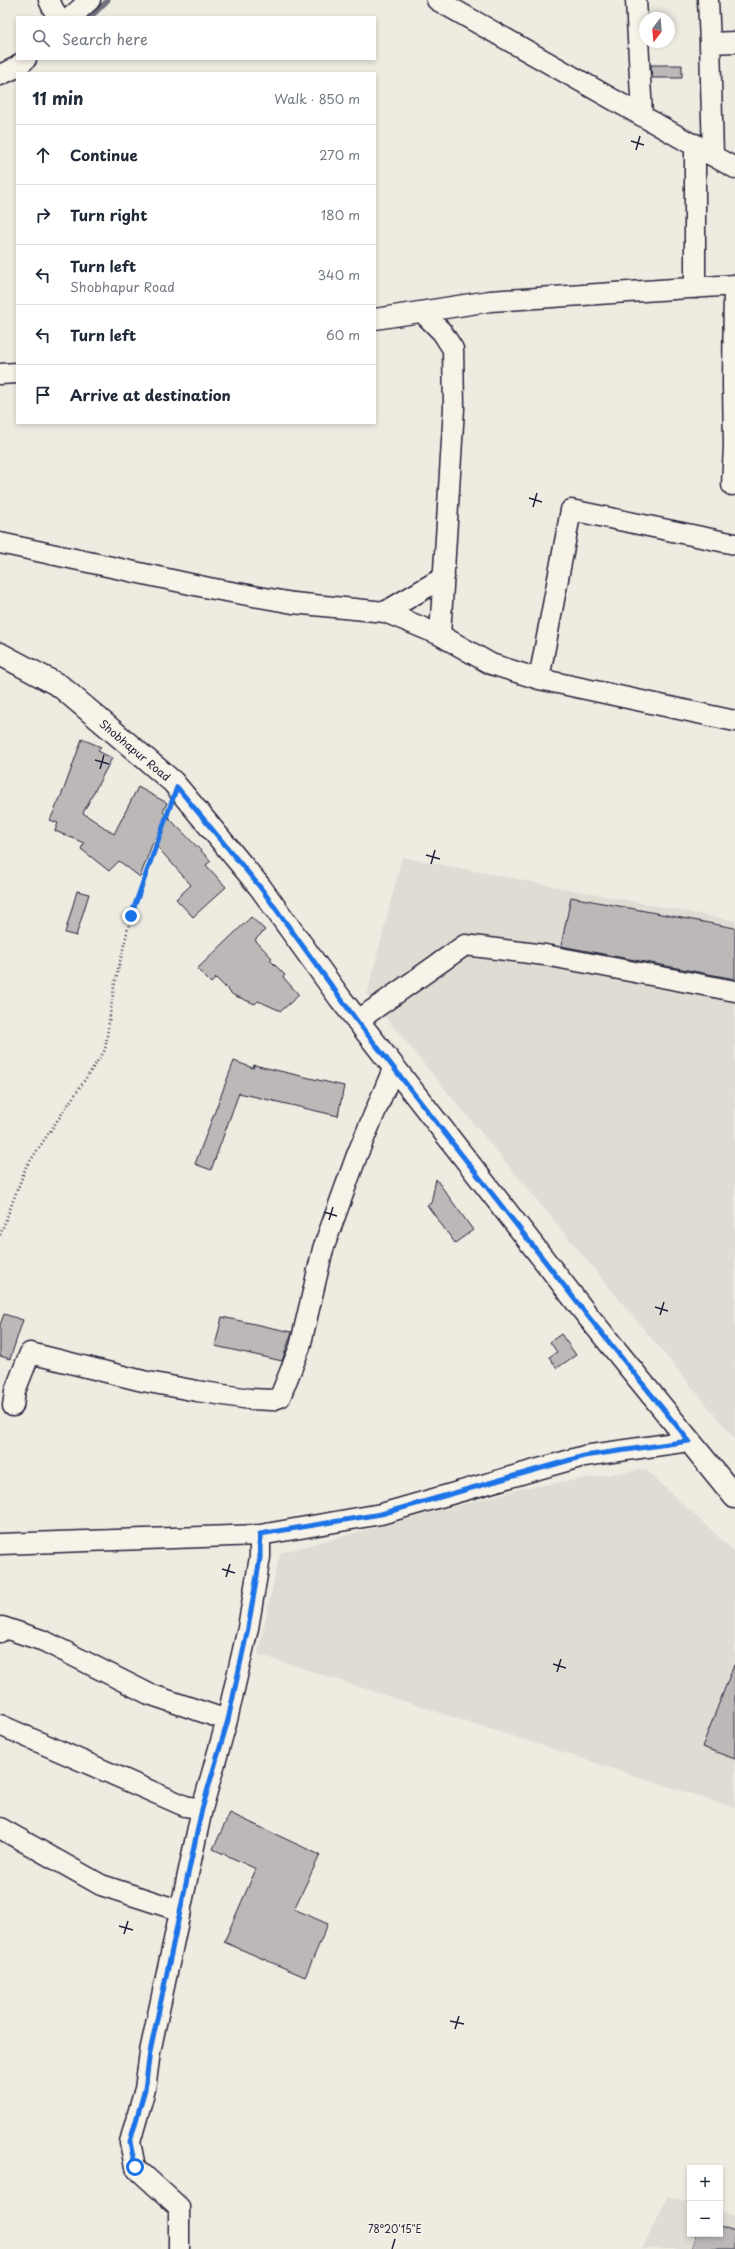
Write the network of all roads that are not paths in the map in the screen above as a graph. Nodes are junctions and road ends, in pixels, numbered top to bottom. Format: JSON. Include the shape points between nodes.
{"nodes":[{"id":1,"x":49,"y":0,"type":"edge"},
{"id":2,"x":90,"y":0,"type":"edge"},
{"id":3,"x":437,"y":0,"type":"edge"},
{"id":4,"x":636,"y":0,"type":"edge"},
{"id":5,"x":708,"y":0,"type":"edge"},
{"id":6,"x":57,"y":16,"type":"edge"},
{"id":7,"x":72,"y":16,"type":"edge"},
{"id":8,"x":735,"y":42,"type":"edge"},
{"id":9,"x":710,"y":43,"type":"junction"},
{"id":10,"x":25,"y":60,"type":"edge"},
{"id":11,"x":0,"y":75,"type":"edge"},
{"id":12,"x":642,"y":116,"type":"junction"},
{"id":13,"x":695,"y":144,"type":"junction"},
{"id":14,"x":713,"y":156,"type":"junction"},
{"id":15,"x":735,"y":168,"type":"edge"},
{"id":16,"x":734,"y":285,"type":"edge"},
{"id":17,"x":695,"y":288,"type":"junction"},
{"id":18,"x":422,"y":312,"type":"junction"},
{"id":19,"x":376,"y":319,"type":"edge"},
{"id":20,"x":16,"y":373,"type":"edge"},
{"id":21,"x":0,"y":374,"type":"edge"},
{"id":22,"x":734,"y":383,"type":"edge"},
{"id":23,"x":732,"y":485,"type":"dead end"},
{"id":24,"x":0,"y":543,"type":"edge"},
{"id":25,"x":735,"y":544,"type":"edge"},
{"id":26,"x":444,"y":577,"type":"junction"},
{"id":27,"x":385,"y":612,"type":"junction"},
{"id":28,"x":440,"y":635,"type":"junction"},
{"id":29,"x":0,"y":654,"type":"edge"},
{"id":30,"x":539,"y":679,"type":"junction"},
{"id":31,"x":735,"y":721,"type":"edge"},
{"id":32,"x":735,"y":991,"type":"edge"},
{"id":33,"x":357,"y":1021,"type":"junction"},
{"id":34,"x":394,"y":1067,"type":"junction"},
{"id":35,"x":13,"y":1406,"type":"dead end"},
{"id":36,"x":689,"y":1441,"type":"junction"},
{"id":37,"x":735,"y":1497,"type":"edge"},
{"id":38,"x":260,"y":1534,"type":"junction"},
{"id":39,"x":0,"y":1544,"type":"edge"},
{"id":40,"x":0,"y":1632,"type":"edge"},
{"id":41,"x":228,"y":1720,"type":"junction"},
{"id":42,"x":0,"y":1725,"type":"edge"},
{"id":43,"x":202,"y":1809,"type":"junction"},
{"id":44,"x":0,"y":1828,"type":"edge"},
{"id":45,"x":181,"y":1911,"type":"junction"},
{"id":46,"x":179,"y":2249,"type":"edge"}],
"edges":[{"from":1,"to":6,"type":"street"},
{"from":2,"to":7,"type":"street"},
{"from":3,"to":12,"type":"street"},
{"from":4,"to":12,"type":"street"},
{"from":5,"to":9,"type":"street"},
{"from":8,"to":9,"type":"street"},
{"from":9,"to":14,"type":"street"},
{"from":10,"to":11,"type":"street","via":[[18,67]]},
{"from":12,"to":13,"type":"street"},
{"from":13,"to":14,"type":"street"},
{"from":13,"to":17,"type":"street"},
{"from":14,"to":15,"type":"street"},
{"from":16,"to":17,"type":"street"},
{"from":16,"to":22,"type":"street"},
{"from":17,"to":18,"type":"street","via":[[490,301]]},
{"from":18,"to":19,"type":"street"},
{"from":18,"to":26,"type":"street","via":[[442,332],[453,349],[454,408]]},
{"from":20,"to":21,"type":"street"},
{"from":22,"to":23,"type":"street"},
{"from":24,"to":27,"type":"street","via":[[201,587],[285,602]]},
{"from":25,"to":30,"type":"street","via":[[571,510]]},
{"from":26,"to":27,"type":"street"},
{"from":26,"to":28,"type":"street"},
{"from":27,"to":28,"type":"street"},
{"from":28,"to":30,"type":"street","via":[[490,664]]},
{"from":29,"to":33,"type":"main road","name":"Shobhapur Road","via":[[60,686],[177,787],[260,887]]},
{"from":30,"to":31,"type":"street"},
{"from":32,"to":33,"type":"street","via":[[545,955],[464,946]]},
{"from":33,"to":34,"type":"main road","name":"Shobhapur Road"},
{"from":34,"to":35,"type":"street","via":[[357,1155],[323,1249],[300,1347],[280,1397],[272,1400],[250,1399],[197,1391],[143,1381],[30,1353],[15,1391]]},
{"from":34,"to":36,"type":"main road","name":"Shobhapur Road","via":[[587,1315]]},
{"from":36,"to":37,"type":"main road","name":"Shobhapur Road"},
{"from":36,"to":38,"type":"street","via":[[584,1456],[381,1514]]},
{"from":38,"to":39,"type":"street"},
{"from":38,"to":41,"type":"street","via":[[260,1558],[250,1620]]},
{"from":40,"to":41,"type":"street","via":[[2,1627],[44,1641],[149,1694]]},
{"from":41,"to":43,"type":"street"},
{"from":42,"to":43,"type":"street","via":[[185,1806]]},
{"from":43,"to":45,"type":"street"},
{"from":44,"to":45,"type":"street","via":[[101,1885]]},
{"from":45,"to":46,"type":"street","via":[[150,2052],[145,2089],[130,2142],[135,2167],[179,2207]]}]}
